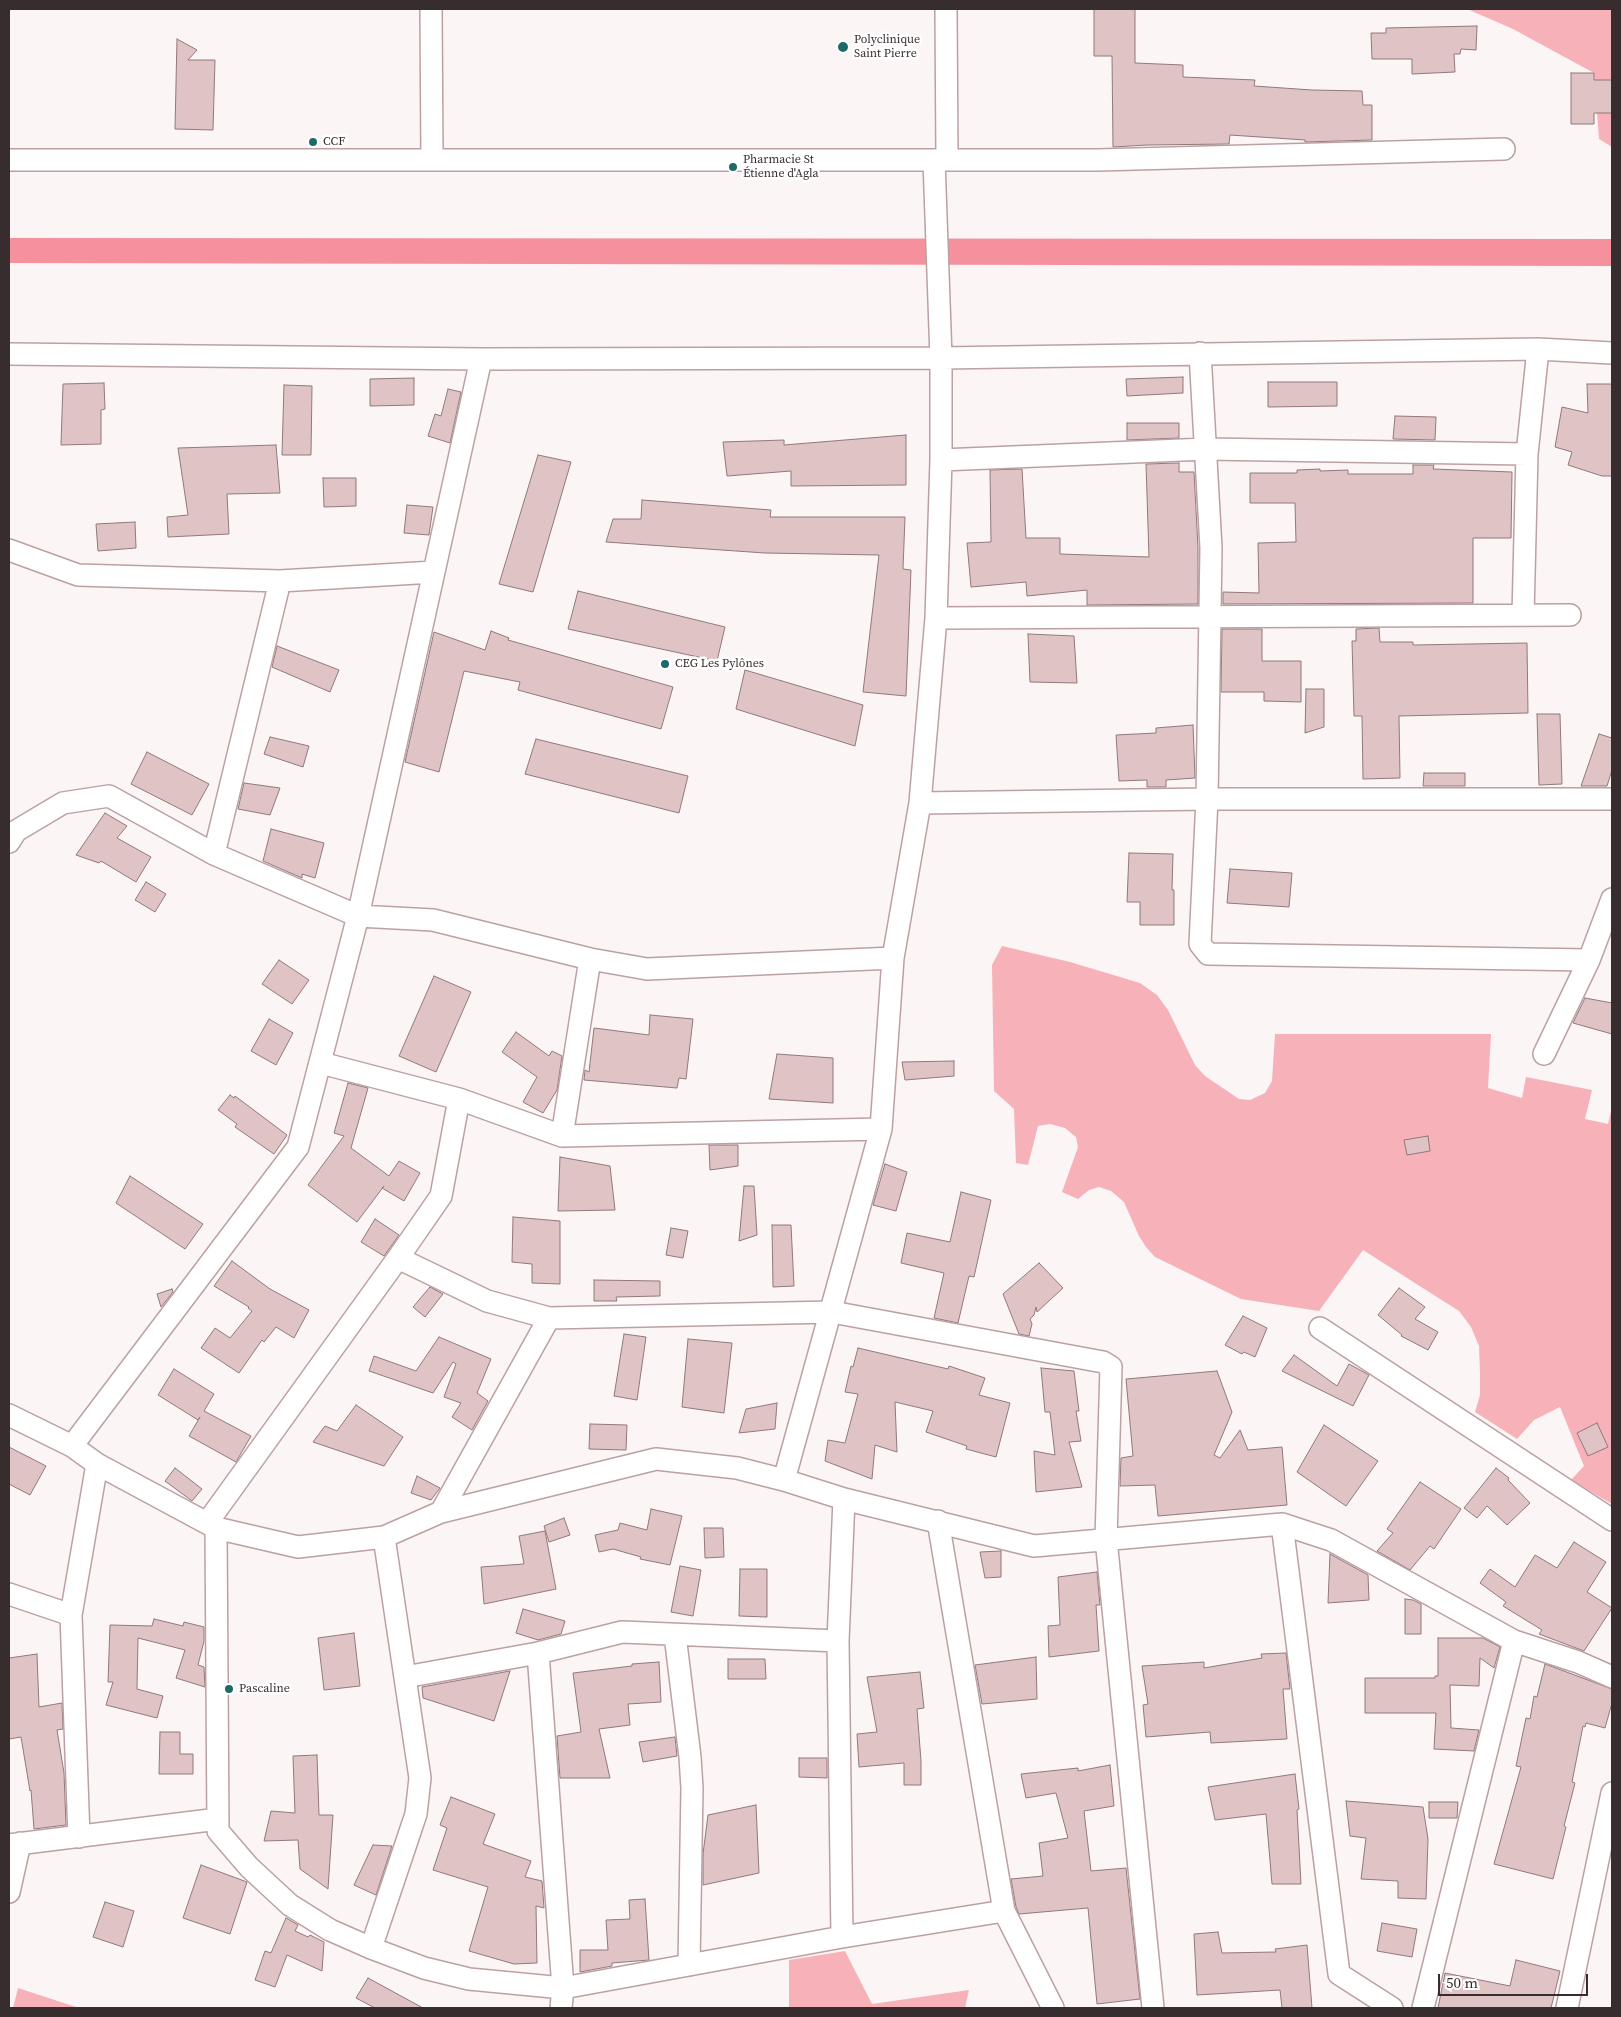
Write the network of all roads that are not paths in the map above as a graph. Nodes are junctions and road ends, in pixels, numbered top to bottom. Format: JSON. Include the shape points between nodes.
{"nodes":[{"id":1,"x":431,"y":9,"type":"edge"},
{"id":2,"x":946,"y":9,"type":"edge"},
{"id":3,"x":1504,"y":149,"type":"dead end"},
{"id":4,"x":9,"y":160,"type":"edge"},
{"id":5,"x":432,"y":160,"type":"junction"},
{"id":6,"x":941,"y":160,"type":"junction"},
{"id":7,"x":1538,"y":349,"type":"junction"},
{"id":8,"x":1200,"y":353,"type":"junction"},
{"id":9,"x":1612,"y":353,"type":"edge"},
{"id":10,"x":9,"y":354,"type":"edge"},
{"id":11,"x":941,"y":358,"type":"junction"},
{"id":12,"x":481,"y":359,"type":"junction"},
{"id":13,"x":1206,"y":449,"type":"junction"},
{"id":14,"x":1527,"y":454,"type":"junction"},
{"id":15,"x":941,"y":460,"type":"junction"},
{"id":16,"x":9,"y":550,"type":"edge"},
{"id":17,"x":434,"y":572,"type":"junction"},
{"id":18,"x":280,"y":581,"type":"junction"},
{"id":19,"x":1523,"y":615,"type":"junction"},
{"id":20,"x":1570,"y":615,"type":"dead end"},
{"id":21,"x":1209,"y":617,"type":"junction"},
{"id":22,"x":936,"y":618,"type":"junction"},
{"id":23,"x":1207,"y":799,"type":"junction"},
{"id":24,"x":1612,"y":799,"type":"edge"},
{"id":25,"x":920,"y":803,"type":"junction"},
{"id":26,"x":11,"y":834,"type":"edge"},
{"id":27,"x":214,"y":854,"type":"junction"},
{"id":28,"x":1612,"y":900,"type":"edge"},
{"id":29,"x":358,"y":916,"type":"junction"},
{"id":30,"x":893,"y":958,"type":"junction"},
{"id":31,"x":590,"y":959,"type":"junction"},
{"id":32,"x":1589,"y":960,"type":"junction"},
{"id":33,"x":1544,"y":1054,"type":"dead end"},
{"id":34,"x":321,"y":1063,"type":"junction"},
{"id":35,"x":459,"y":1099,"type":"junction"},
{"id":36,"x":881,"y":1129,"type":"junction"},
{"id":37,"x":562,"y":1136,"type":"junction"},
{"id":38,"x":398,"y":1258,"type":"junction"},
{"id":39,"x":832,"y":1312,"type":"junction"},
{"id":40,"x":548,"y":1318,"type":"junction"},
{"id":41,"x":1320,"y":1328,"type":"dead end"},
{"id":42,"x":9,"y":1414,"type":"edge"},
{"id":43,"x":72,"y":1446,"type":"junction"},
{"id":44,"x":96,"y":1464,"type":"junction"},
{"id":45,"x":784,"y":1480,"type":"junction"},
{"id":46,"x":844,"y":1499,"type":"junction"},
{"id":47,"x":441,"y":1512,"type":"junction"},
{"id":48,"x":1612,"y":1520,"type":"edge"},
{"id":49,"x":938,"y":1521,"type":"junction"},
{"id":50,"x":1282,"y":1524,"type":"junction"},
{"id":51,"x":211,"y":1526,"type":"junction"},
{"id":52,"x":384,"y":1537,"type":"junction"},
{"id":53,"x":1106,"y":1540,"type":"junction"},
{"id":54,"x":9,"y":1594,"type":"edge"},
{"id":55,"x":71,"y":1616,"type":"junction"},
{"id":56,"x":675,"y":1635,"type":"junction"},
{"id":57,"x":838,"y":1641,"type":"junction"},
{"id":58,"x":1514,"y":1641,"type":"junction"},
{"id":59,"x":538,"y":1653,"type":"junction"},
{"id":60,"x":405,"y":1676,"type":"junction"},
{"id":61,"x":1612,"y":1677,"type":"edge"},
{"id":62,"x":1612,"y":1793,"type":"edge"},
{"id":63,"x":218,"y":1819,"type":"junction"},
{"id":64,"x":79,"y":1837,"type":"junction"},
{"id":65,"x":14,"y":1844,"type":"edge"},
{"id":66,"x":9,"y":1892,"type":"edge"},
{"id":67,"x":1004,"y":1911,"type":"junction"},
{"id":68,"x":842,"y":1936,"type":"junction"},
{"id":69,"x":371,"y":1948,"type":"junction"},
{"id":70,"x":689,"y":1964,"type":"junction"},
{"id":71,"x":562,"y":1998,"type":"edge"},
{"id":72,"x":1053,"y":2008,"type":"edge"},
{"id":73,"x":1153,"y":2008,"type":"edge"},
{"id":74,"x":1392,"y":2008,"type":"edge"},
{"id":75,"x":1423,"y":2008,"type":"edge"},
{"id":76,"x":1567,"y":2008,"type":"edge"}],
"edges":[{"from":1,"to":5,"type":"street"},
{"from":2,"to":6,"type":"street"},
{"from":3,"to":6,"type":"street","via":[[1098,160]]},
{"from":4,"to":5,"type":"street"},
{"from":5,"to":6,"type":"street"},
{"from":6,"to":11,"type":"street","via":[[937,238]]},
{"from":7,"to":8,"type":"street"},
{"from":7,"to":9,"type":"street"},
{"from":7,"to":14,"type":"street"},
{"from":8,"to":11,"type":"street"},
{"from":8,"to":13,"type":"street"},
{"from":10,"to":12,"type":"street"},
{"from":11,"to":12,"type":"street"},
{"from":11,"to":15,"type":"street"},
{"from":12,"to":17,"type":"street"},
{"from":13,"to":14,"type":"street"},
{"from":13,"to":15,"type":"street"},
{"from":13,"to":21,"type":"street","via":[[1211,548]]},
{"from":14,"to":19,"type":"street"},
{"from":15,"to":22,"type":"street"},
{"from":16,"to":18,"type":"street","via":[[78,575]]},
{"from":17,"to":18,"type":"street"},
{"from":17,"to":29,"type":"street"},
{"from":18,"to":27,"type":"street"},
{"from":19,"to":20,"type":"street"},
{"from":19,"to":21,"type":"street"},
{"from":21,"to":22,"type":"street"},
{"from":21,"to":23,"type":"street"},
{"from":22,"to":25,"type":"street"},
{"from":23,"to":24,"type":"street"},
{"from":23,"to":25,"type":"street"},
{"from":23,"to":32,"type":"street","via":[[1200,944],[1208,954]]},
{"from":25,"to":30,"type":"street"},
{"from":26,"to":27,"type":"street","via":[[63,803],[109,796]]},
{"from":27,"to":29,"type":"street"},
{"from":28,"to":32,"type":"street"},
{"from":29,"to":31,"type":"street","via":[[433,920]]},
{"from":29,"to":34,"type":"street"},
{"from":30,"to":31,"type":"street","via":[[647,969]]},
{"from":30,"to":36,"type":"street"},
{"from":31,"to":37,"type":"street"},
{"from":32,"to":33,"type":"street"},
{"from":34,"to":35,"type":"street"},
{"from":34,"to":43,"type":"street","via":[[298,1147]]},
{"from":35,"to":37,"type":"street"},
{"from":35,"to":38,"type":"street","via":[[440,1196]]},
{"from":36,"to":37,"type":"street"},
{"from":36,"to":39,"type":"street"},
{"from":38,"to":40,"type":"street","via":[[487,1301]]},
{"from":38,"to":51,"type":"street"},
{"from":39,"to":40,"type":"street"},
{"from":39,"to":45,"type":"street"},
{"from":39,"to":53,"type":"street","via":[[1103,1362],[1110,1367]]},
{"from":40,"to":47,"type":"street"},
{"from":41,"to":48,"type":"street"},
{"from":42,"to":43,"type":"street"},
{"from":43,"to":44,"type":"street"},
{"from":44,"to":51,"type":"street"},
{"from":44,"to":55,"type":"street"},
{"from":45,"to":46,"type":"street"},
{"from":45,"to":47,"type":"street","via":[[737,1468],[656,1459]]},
{"from":46,"to":49,"type":"street"},
{"from":46,"to":57,"type":"street"},
{"from":47,"to":52,"type":"street"},
{"from":49,"to":53,"type":"street","via":[[1034,1546]]},
{"from":49,"to":67,"type":"street"},
{"from":50,"to":53,"type":"street"},
{"from":50,"to":58,"type":"street","via":[[1331,1540]]},
{"from":50,"to":74,"type":"street","via":[[1339,1974]]},
{"from":51,"to":52,"type":"street","via":[[298,1547]]},
{"from":51,"to":63,"type":"street"},
{"from":52,"to":60,"type":"street"},
{"from":53,"to":73,"type":"street"},
{"from":54,"to":55,"type":"street"},
{"from":55,"to":64,"type":"street"},
{"from":56,"to":57,"type":"street"},
{"from":56,"to":59,"type":"street","via":[[622,1632]]},
{"from":56,"to":70,"type":"street","via":[[692,1788]]},
{"from":57,"to":68,"type":"street"},
{"from":58,"to":61,"type":"street"},
{"from":58,"to":75,"type":"street"},
{"from":59,"to":60,"type":"street"},
{"from":59,"to":71,"type":"street"},
{"from":60,"to":69,"type":"street","via":[[419,1787],[413,1823]]},
{"from":62,"to":76,"type":"street"},
{"from":63,"to":64,"type":"street"},
{"from":63,"to":69,"type":"street","via":[[218,1831],[249,1867],[290,1905],[330,1930]]},
{"from":64,"to":65,"type":"street"},
{"from":65,"to":66,"type":"street"},
{"from":67,"to":68,"type":"street"},
{"from":67,"to":72,"type":"street"},
{"from":68,"to":70,"type":"street"},
{"from":69,"to":71,"type":"street","via":[[424,1968]]},
{"from":70,"to":71,"type":"street"}]}
